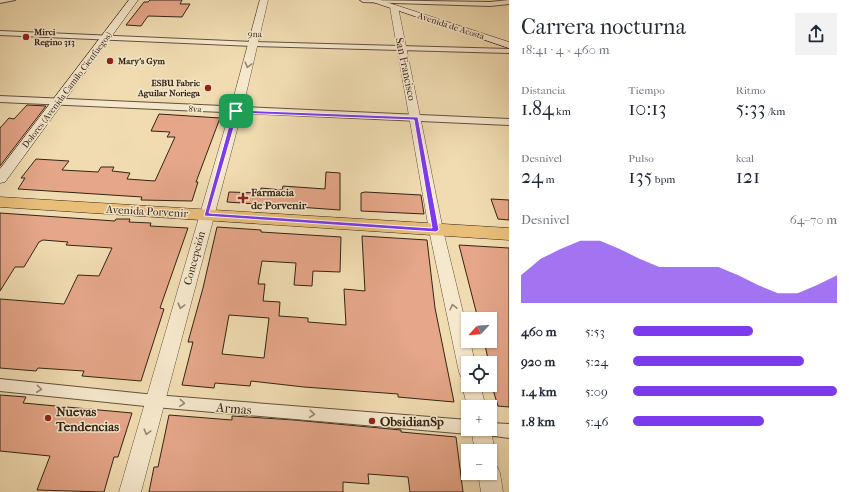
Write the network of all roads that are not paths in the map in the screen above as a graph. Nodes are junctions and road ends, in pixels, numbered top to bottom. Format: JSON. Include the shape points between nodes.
{"nodes":[{"id":1,"x":7,"y":0,"type":"edge"},
{"id":2,"x":12,"y":0,"type":"edge"},
{"id":3,"x":134,"y":0,"type":"edge"},
{"id":4,"x":264,"y":0,"type":"edge"},
{"id":5,"x":369,"y":0,"type":"edge"},
{"id":6,"x":0,"y":1,"type":"edge"},
{"id":7,"x":509,"y":2,"type":"edge"},
{"id":8,"x":394,"y":3,"type":"edge"},
{"id":9,"x":0,"y":5,"type":"edge"},
{"id":10,"x":0,"y":34,"type":"edge"},
{"id":11,"x":107,"y":37,"type":"junction"},
{"id":12,"x":254,"y":44,"type":"junction"},
{"id":13,"x":509,"y":45,"type":"edge"},
{"id":14,"x":402,"y":49,"type":"junction"},
{"id":15,"x":509,"y":51,"type":"edge"},
{"id":16,"x":0,"y":99,"type":"edge"},
{"id":17,"x":57,"y":102,"type":"junction"},
{"id":18,"x":236,"y":111,"type":"junction"},
{"id":19,"x":416,"y":118,"type":"junction"},
{"id":20,"x":509,"y":122,"type":"edge"},
{"id":21,"x":0,"y":179,"type":"edge"},
{"id":22,"x":0,"y":202,"type":"edge"},
{"id":23,"x":206,"y":215,"type":"junction"},
{"id":24,"x":436,"y":230,"type":"junction"},
{"id":25,"x":509,"y":234,"type":"edge"},
{"id":26,"x":464,"y":356,"type":"edge"},
{"id":27,"x":0,"y":385,"type":"edge"},
{"id":28,"x":155,"y":401,"type":"junction"},
{"id":29,"x":461,"y":426,"type":"edge"},
{"id":30,"x":497,"y":430,"type":"edge"},
{"id":31,"x":509,"y":431,"type":"edge"},
{"id":32,"x":490,"y":480,"type":"edge"},
{"id":33,"x":130,"y":492,"type":"edge"},
{"id":34,"x":492,"y":492,"type":"edge"}],
"edges":[{"from":1,"to":2,"type":"street"},
{"from":1,"to":6,"type":"street"},
{"from":1,"to":9,"type":"street"},
{"from":3,"to":11,"type":"main road","name":"Dolores (Avenida Camilo Cienfuegos)"},
{"from":4,"to":12,"type":"street","name":"Concepción"},
{"from":5,"to":8,"type":"main road","name":"Avenida de Acosta"},
{"from":7,"to":8,"type":"street"},
{"from":8,"to":13,"type":"main road","name":"Avenida de Acosta"},
{"from":8,"to":14,"type":"street","name":"San Francisco"},
{"from":10,"to":11,"type":"street","name":"9na"},
{"from":11,"to":12,"type":"street","name":"9na"},
{"from":11,"to":17,"type":"main road","name":"Dolores (Avenida Camilo Cienfuegos)"},
{"from":12,"to":14,"type":"street","name":"9na"},
{"from":12,"to":18,"type":"street","name":"Concepción","one_way":true},
{"from":14,"to":15,"type":"street","name":"9na"},
{"from":14,"to":19,"type":"street","name":"San Francisco"},
{"from":16,"to":17,"type":"street","name":"8va"},
{"from":17,"to":18,"type":"street","name":"8va"},
{"from":17,"to":21,"type":"main road","name":"Dolores (Avenida Camilo Cienfuegos)"},
{"from":18,"to":19,"type":"street","name":"8va"},
{"from":18,"to":23,"type":"street","name":"Concepción"},
{"from":19,"to":20,"type":"street","name":"8va"},
{"from":19,"to":24,"type":"street","name":"San Francisco"},
{"from":22,"to":23,"type":"main road","name":"Avenida Porvenir"},
{"from":23,"to":24,"type":"main road","name":"Avenida Porvenir"},
{"from":23,"to":28,"type":"street","name":"Concepción","one_way":true},
{"from":24,"to":25,"type":"main road","name":"Avenida Porvenir"},
{"from":26,"to":24,"type":"street","name":"San Francisco","one_way":true},
{"from":27,"to":28,"type":"street","name":"Armas","one_way":true},
{"from":28,"to":29,"type":"street","name":"Armas","one_way":true},
{"from":28,"to":33,"type":"street","name":"Concepción","one_way":true},
{"from":30,"to":31,"type":"street"},
{"from":32,"to":34,"type":"street"}]}
